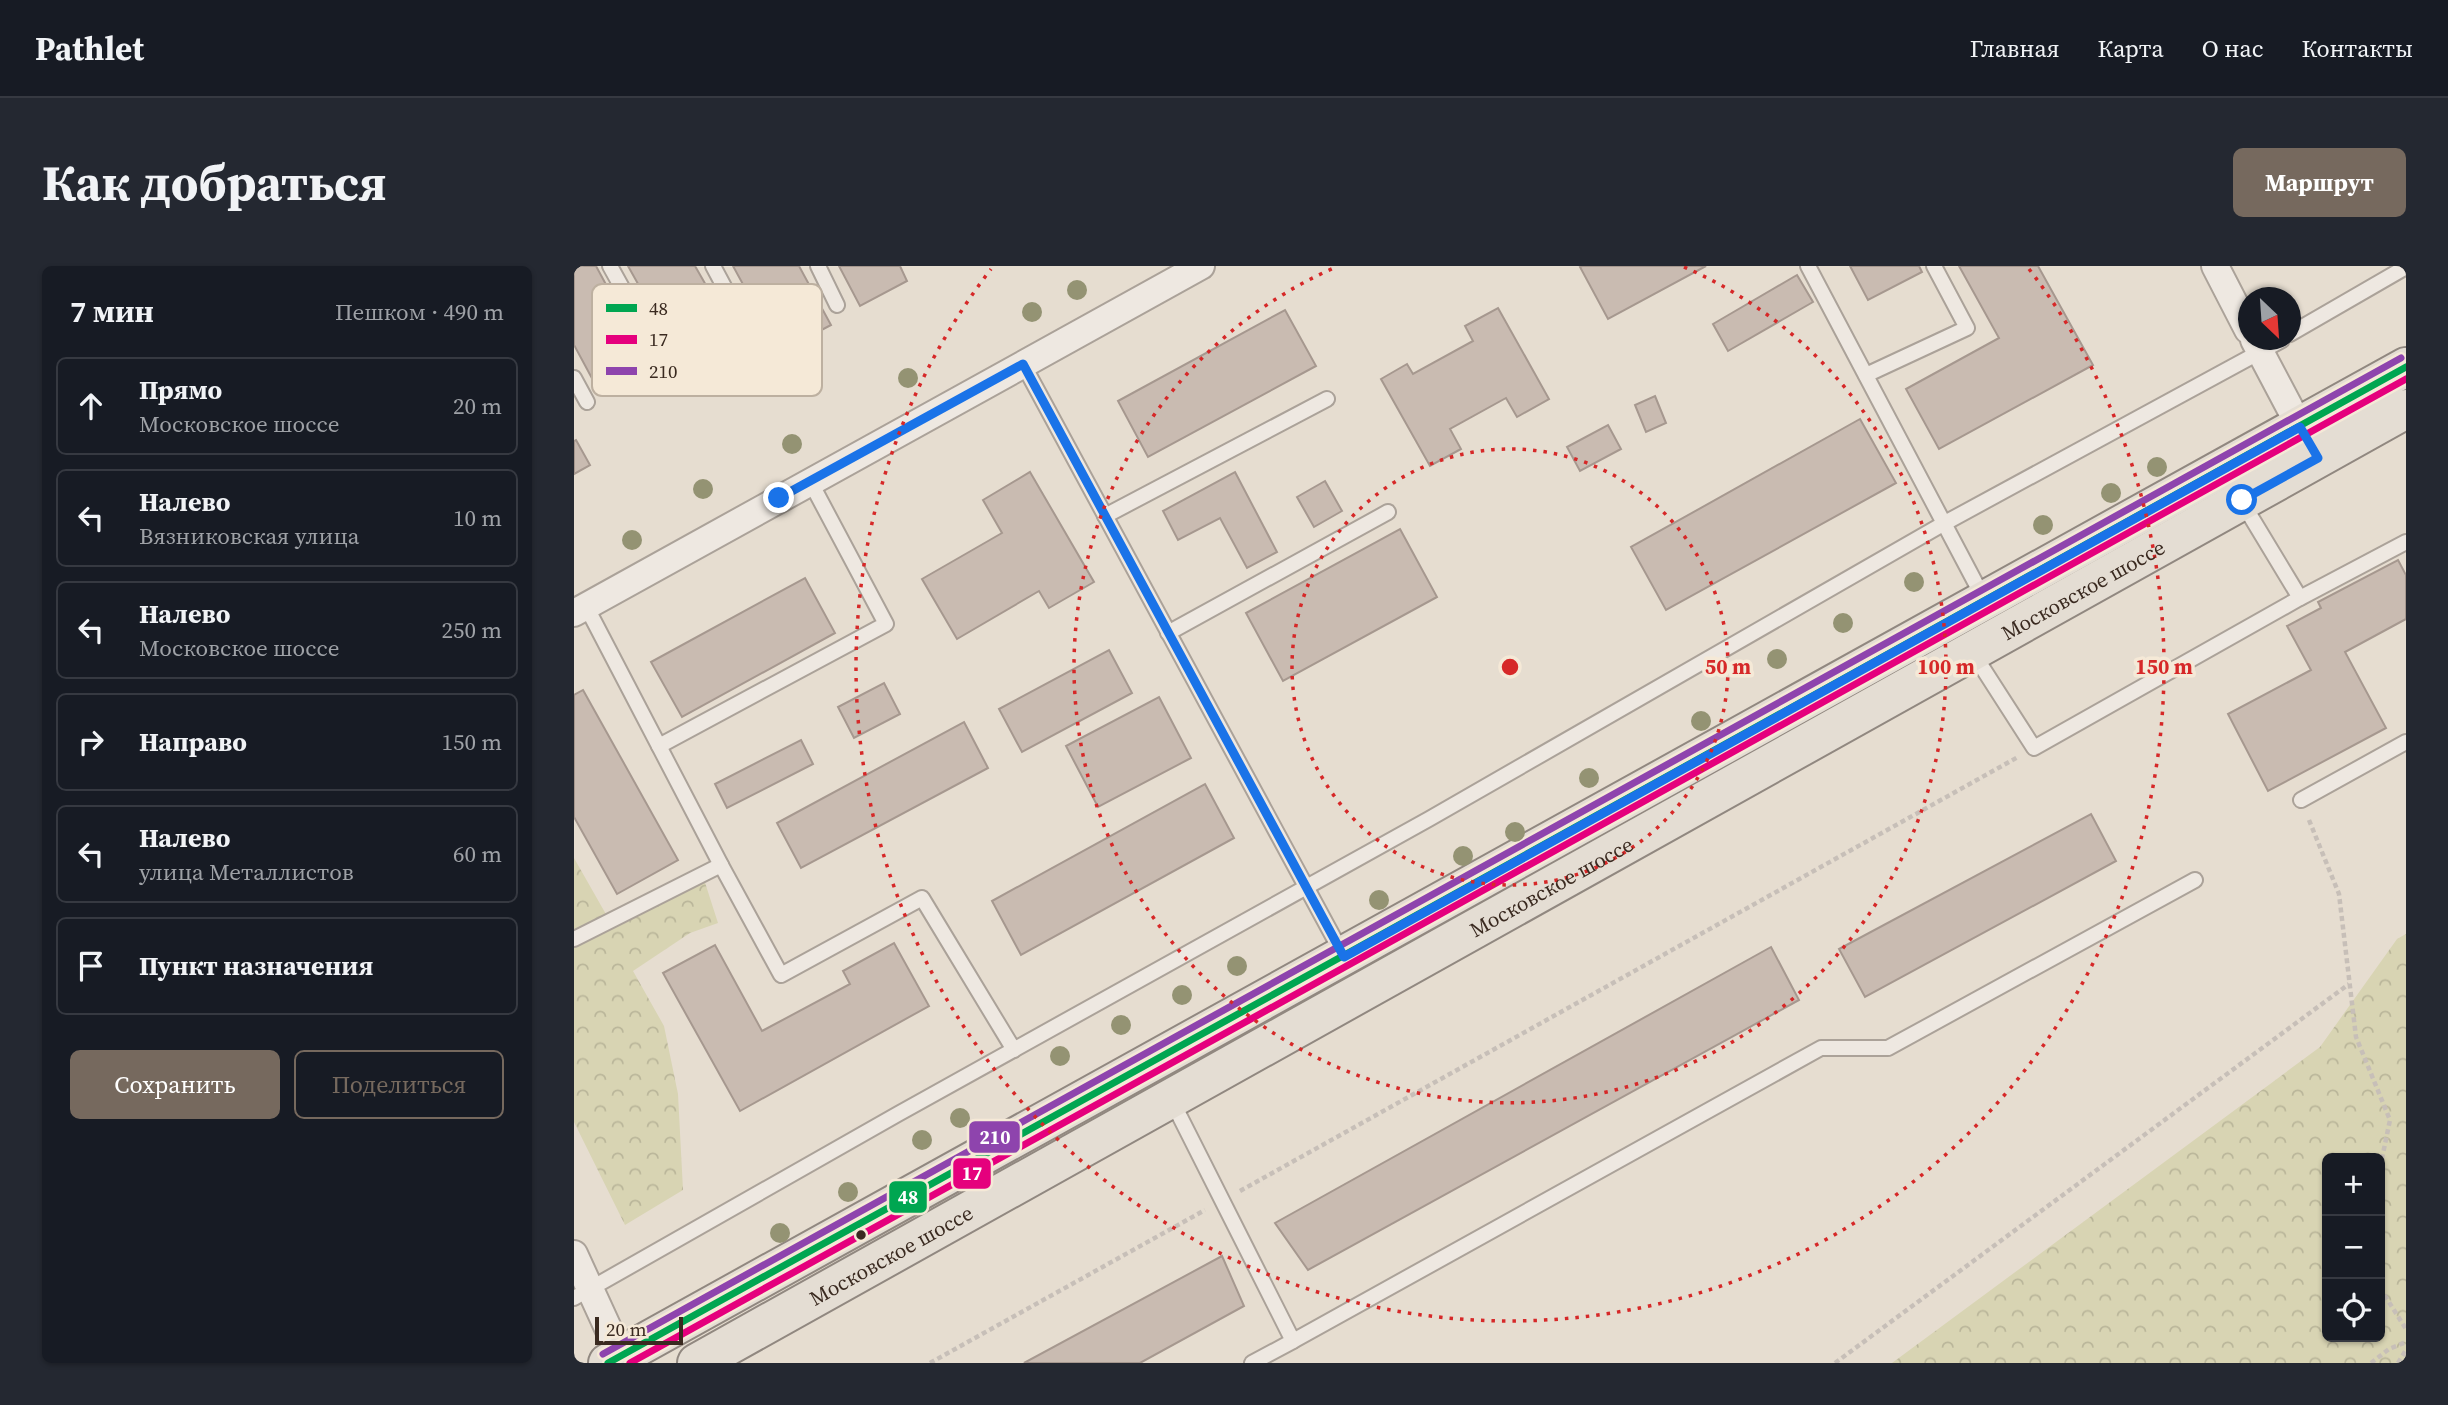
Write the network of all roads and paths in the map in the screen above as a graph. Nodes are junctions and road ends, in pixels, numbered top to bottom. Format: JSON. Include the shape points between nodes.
{"nodes":[{"id":1,"x":610,"y":266,"type":"edge"},
{"id":2,"x":713,"y":266,"type":"edge"},
{"id":3,"x":818,"y":266,"type":"edge"},
{"id":4,"x":1201,"y":266,"type":"edge"},
{"id":5,"x":1808,"y":266,"type":"edge"},
{"id":6,"x":1934,"y":266,"type":"edge"},
{"id":7,"x":2215,"y":266,"type":"edge"},
{"id":8,"x":2406,"y":267,"type":"edge"},
{"id":9,"x":620,"y":284,"type":"edge"},
{"id":10,"x":723,"y":284,"type":"edge"},
{"id":11,"x":2238,"y":303,"type":"edge"},
{"id":12,"x":837,"y":305,"type":"dead end"},
{"id":13,"x":2301,"y":328,"type":"edge"},
{"id":14,"x":2244,"y":350,"type":"edge"},
{"id":15,"x":2266,"y":350,"type":"edge"},
{"id":16,"x":1023,"y":364,"type":"junction"},
{"id":17,"x":2406,"y":367,"type":"edge"},
{"id":18,"x":1866,"y":375,"type":"junction"},
{"id":19,"x":574,"y":378,"type":"edge"},
{"id":20,"x":1327,"y":399,"type":"dead end"},
{"id":21,"x":587,"y":402,"type":"dead end"},
{"id":22,"x":2406,"y":409,"type":"edge"},
{"id":23,"x":2309,"y":442,"type":"junction"},
{"id":24,"x":810,"y":481,"type":"junction"},
{"id":25,"x":2242,"y":500,"type":"junction"},
{"id":26,"x":1388,"y":512,"type":"dead end"},
{"id":27,"x":1105,"y":516,"type":"junction"},
{"id":28,"x":1943,"y":524,"type":"junction"},
{"id":29,"x":2406,"y":542,"type":"edge"},
{"id":30,"x":2300,"y":598,"type":"junction"},
{"id":31,"x":1985,"y":601,"type":"junction"},
{"id":32,"x":580,"y":609,"type":"edge"},
{"id":33,"x":1168,"y":633,"type":"junction"},
{"id":34,"x":1972,"y":651,"type":"junction"},
{"id":35,"x":2406,"y":742,"type":"edge"},
{"id":36,"x":659,"y":746,"type":"junction"},
{"id":37,"x":2034,"y":748,"type":"junction"},
{"id":38,"x":2301,"y":800,"type":"joint"},
{"id":39,"x":721,"y":865,"type":"junction"},
{"id":40,"x":2195,"y":880,"type":"dead end"},
{"id":41,"x":1306,"y":887,"type":"junction"},
{"id":42,"x":574,"y":939,"type":"edge"},
{"id":43,"x":1344,"y":957,"type":"junction"},
{"id":44,"x":2349,"y":984,"type":"junction"},
{"id":45,"x":1014,"y":1050,"type":"junction"},
{"id":46,"x":1171,"y":1099,"type":"junction"},
{"id":47,"x":2383,"y":1153,"type":"edge"},
{"id":48,"x":1221,"y":1201,"type":"junction"},
{"id":49,"x":574,"y":1254,"type":"edge"},
{"id":50,"x":582,"y":1293,"type":"edge"},
{"id":51,"x":2385,"y":1295,"type":"edge"},
{"id":52,"x":2406,"y":1329,"type":"edge"},
{"id":53,"x":1293,"y":1341,"type":"junction"},
{"id":54,"x":2406,"y":1342,"type":"edge"},
{"id":55,"x":2406,"y":1349,"type":"edge"},
{"id":56,"x":617,"y":1361,"type":"edge"},
{"id":57,"x":697,"y":1363,"type":"edge"},
{"id":58,"x":930,"y":1363,"type":"edge"},
{"id":59,"x":1252,"y":1363,"type":"edge"},
{"id":60,"x":1835,"y":1363,"type":"edge"},
{"id":61,"x":2371,"y":1363,"type":"edge"},
{"id":62,"x":2398,"y":1363,"type":"edge"}],
"edges":[{"from":1,"to":9,"type":"lane"},
{"from":2,"to":10,"type":"lane"},
{"from":3,"to":12,"type":"lane"},
{"from":4,"to":16,"type":"street"},
{"from":5,"to":18,"type":"lane"},
{"from":6,"to":18,"type":"lane","via":[[1967,328]]},
{"from":7,"to":11,"type":"street"},
{"from":8,"to":13,"type":"lane"},
{"from":14,"to":28,"type":"lane"},
{"from":15,"to":23,"type":"street"},
{"from":16,"to":24,"type":"street"},
{"from":16,"to":27,"type":"lane"},
{"from":17,"to":23,"type":"main road","name":"Московское шоссе"},
{"from":18,"to":28,"type":"lane"},
{"from":19,"to":21,"type":"lane"},
{"from":20,"to":27,"type":"lane"},
{"from":22,"to":23,"type":"main road","name":"Московское шоссе"},
{"from":23,"to":25,"type":"main road","name":"Московское шоссе"},
{"from":23,"to":31,"type":"main road","name":"Московское шоссе"},
{"from":24,"to":32,"type":"street"},
{"from":24,"to":36,"type":"lane","via":[[886,624]]},
{"from":25,"to":30,"type":"lane"},
{"from":25,"to":34,"type":"main road","name":"Московское шоссе"},
{"from":26,"to":33,"type":"lane"},
{"from":27,"to":33,"type":"lane"},
{"from":28,"to":31,"type":"lane"},
{"from":28,"to":41,"type":"lane"},
{"from":29,"to":30,"type":"lane"},
{"from":30,"to":37,"type":"lane"},
{"from":31,"to":43,"type":"main road","name":"Московское шоссе"},
{"from":32,"to":36,"type":"lane"},
{"from":33,"to":41,"type":"lane"},
{"from":34,"to":37,"type":"lane"},
{"from":34,"to":46,"type":"main road","name":"Московское шоссе"},
{"from":35,"to":38,"type":"lane"},
{"from":36,"to":39,"type":"lane"},
{"from":37,"to":48,"type":"path"},
{"from":38,"to":44,"type":"path","via":[[2339,894]]},
{"from":39,"to":42,"type":"lane"},
{"from":39,"to":45,"type":"lane","via":[[781,975],[922,898]]},
{"from":40,"to":53,"type":"lane","via":[[1888,1048],[1821,1048]]},
{"from":41,"to":43,"type":"lane"},
{"from":41,"to":45,"type":"lane"},
{"from":43,"to":56,"type":"main road","name":"Московское шоссе"},
{"from":44,"to":47,"type":"path","via":[[2356,1037],[2390,1120]]},
{"from":44,"to":60,"type":"path"},
{"from":45,"to":50,"type":"lane"},
{"from":46,"to":48,"type":"lane"},
{"from":46,"to":57,"type":"main road","name":"Московское шоссе"},
{"from":48,"to":53,"type":"lane"},
{"from":48,"to":58,"type":"path"},
{"from":49,"to":50,"type":"street"},
{"from":50,"to":56,"type":"street"},
{"from":51,"to":52,"type":"path"},
{"from":53,"to":59,"type":"lane"},
{"from":54,"to":61,"type":"path"},
{"from":55,"to":62,"type":"path"}]}
